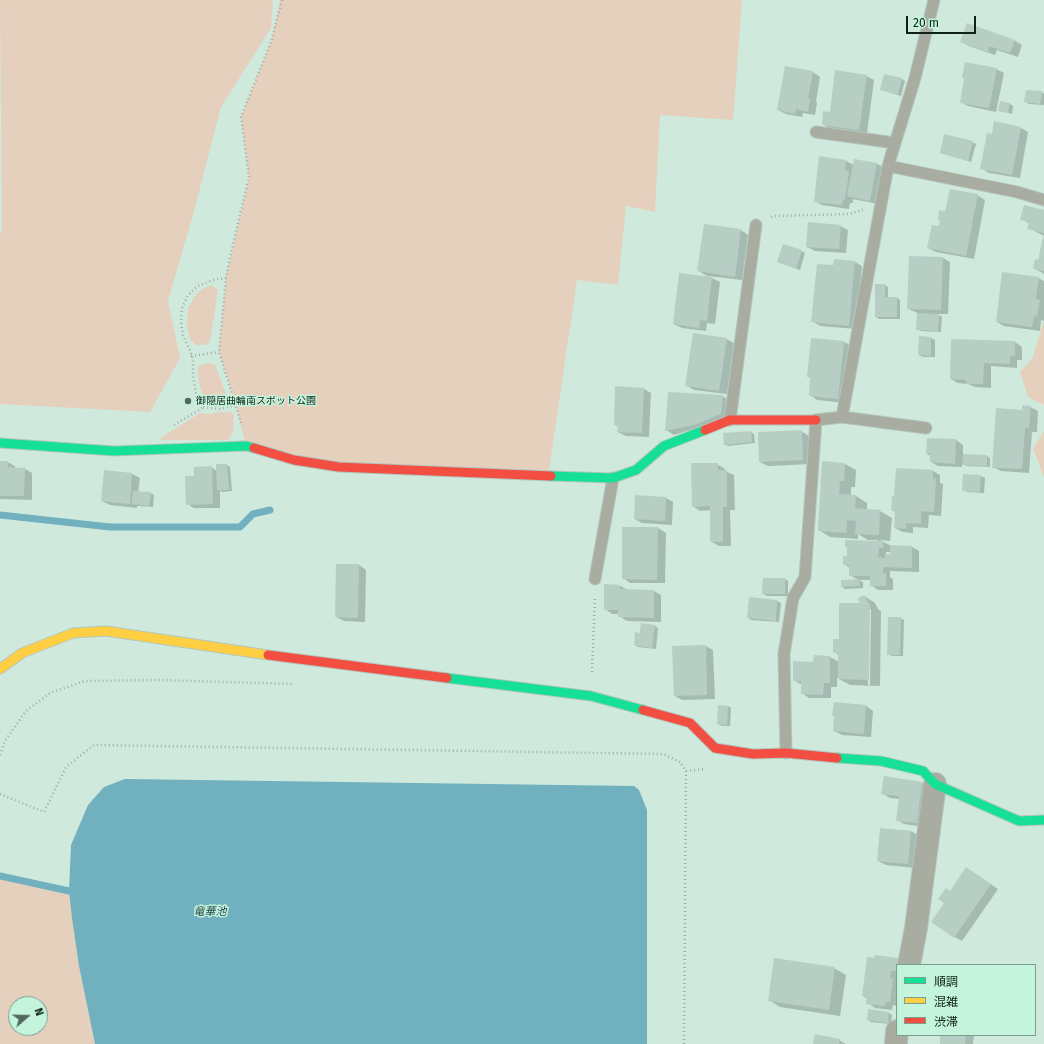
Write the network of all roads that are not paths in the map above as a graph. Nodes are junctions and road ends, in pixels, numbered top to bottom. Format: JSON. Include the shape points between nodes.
{"nodes":[{"id":1,"x":934,"y":0,"type":"edge"},
{"id":2,"x":816,"y":132,"type":"dead end"},
{"id":3,"x":895,"y":143,"type":"junction"},
{"id":4,"x":888,"y":166,"type":"junction"},
{"id":5,"x":1044,"y":200,"type":"edge"},
{"id":6,"x":756,"y":225,"type":"road end"},
{"id":7,"x":842,"y":418,"type":"junction"},
{"id":8,"x":730,"y":420,"type":"junction"},
{"id":9,"x":816,"y":420,"type":"junction"},
{"id":10,"x":926,"y":428,"type":"dead end"},
{"id":11,"x":0,"y":443,"type":"edge"},
{"id":12,"x":613,"y":478,"type":"junction"},
{"id":13,"x":595,"y":579,"type":"road end"},
{"id":14,"x":0,"y":669,"type":"edge"},
{"id":15,"x":786,"y":752,"type":"junction"},
{"id":16,"x":935,"y":784,"type":"junction"},
{"id":17,"x":1044,"y":820,"type":"edge"},
{"id":18,"x":909,"y":964,"type":"edge"}],
"edges":[{"from":1,"to":3,"type":"lane","via":[[915,78]]},
{"from":2,"to":3,"type":"lane"},
{"from":3,"to":4,"type":"lane"},
{"from":4,"to":5,"type":"lane","via":[[1017,192]]},
{"from":4,"to":7,"type":"lane"},
{"from":6,"to":8,"type":"lane"},
{"from":7,"to":9,"type":"lane"},
{"from":7,"to":10,"type":"lane"},
{"from":8,"to":9,"type":"street"},
{"from":8,"to":12,"type":"street","via":[[664,446],[636,470]]},
{"from":9,"to":15,"type":"lane","via":[[805,577],[794,598],[784,654]]},
{"from":11,"to":12,"type":"street","via":[[114,452],[246,446],[294,460],[339,466]]},
{"from":12,"to":13,"type":"lane"},
{"from":14,"to":15,"type":"street","via":[[22,653],[73,633],[106,631],[310,662],[591,696],[690,722],[716,748],[753,754]]},
{"from":15,"to":16,"type":"street","via":[[881,761],[923,772]]},
{"from":16,"to":17,"type":"street","via":[[1019,820]]},
{"from":16,"to":18,"type":"street"}]}
